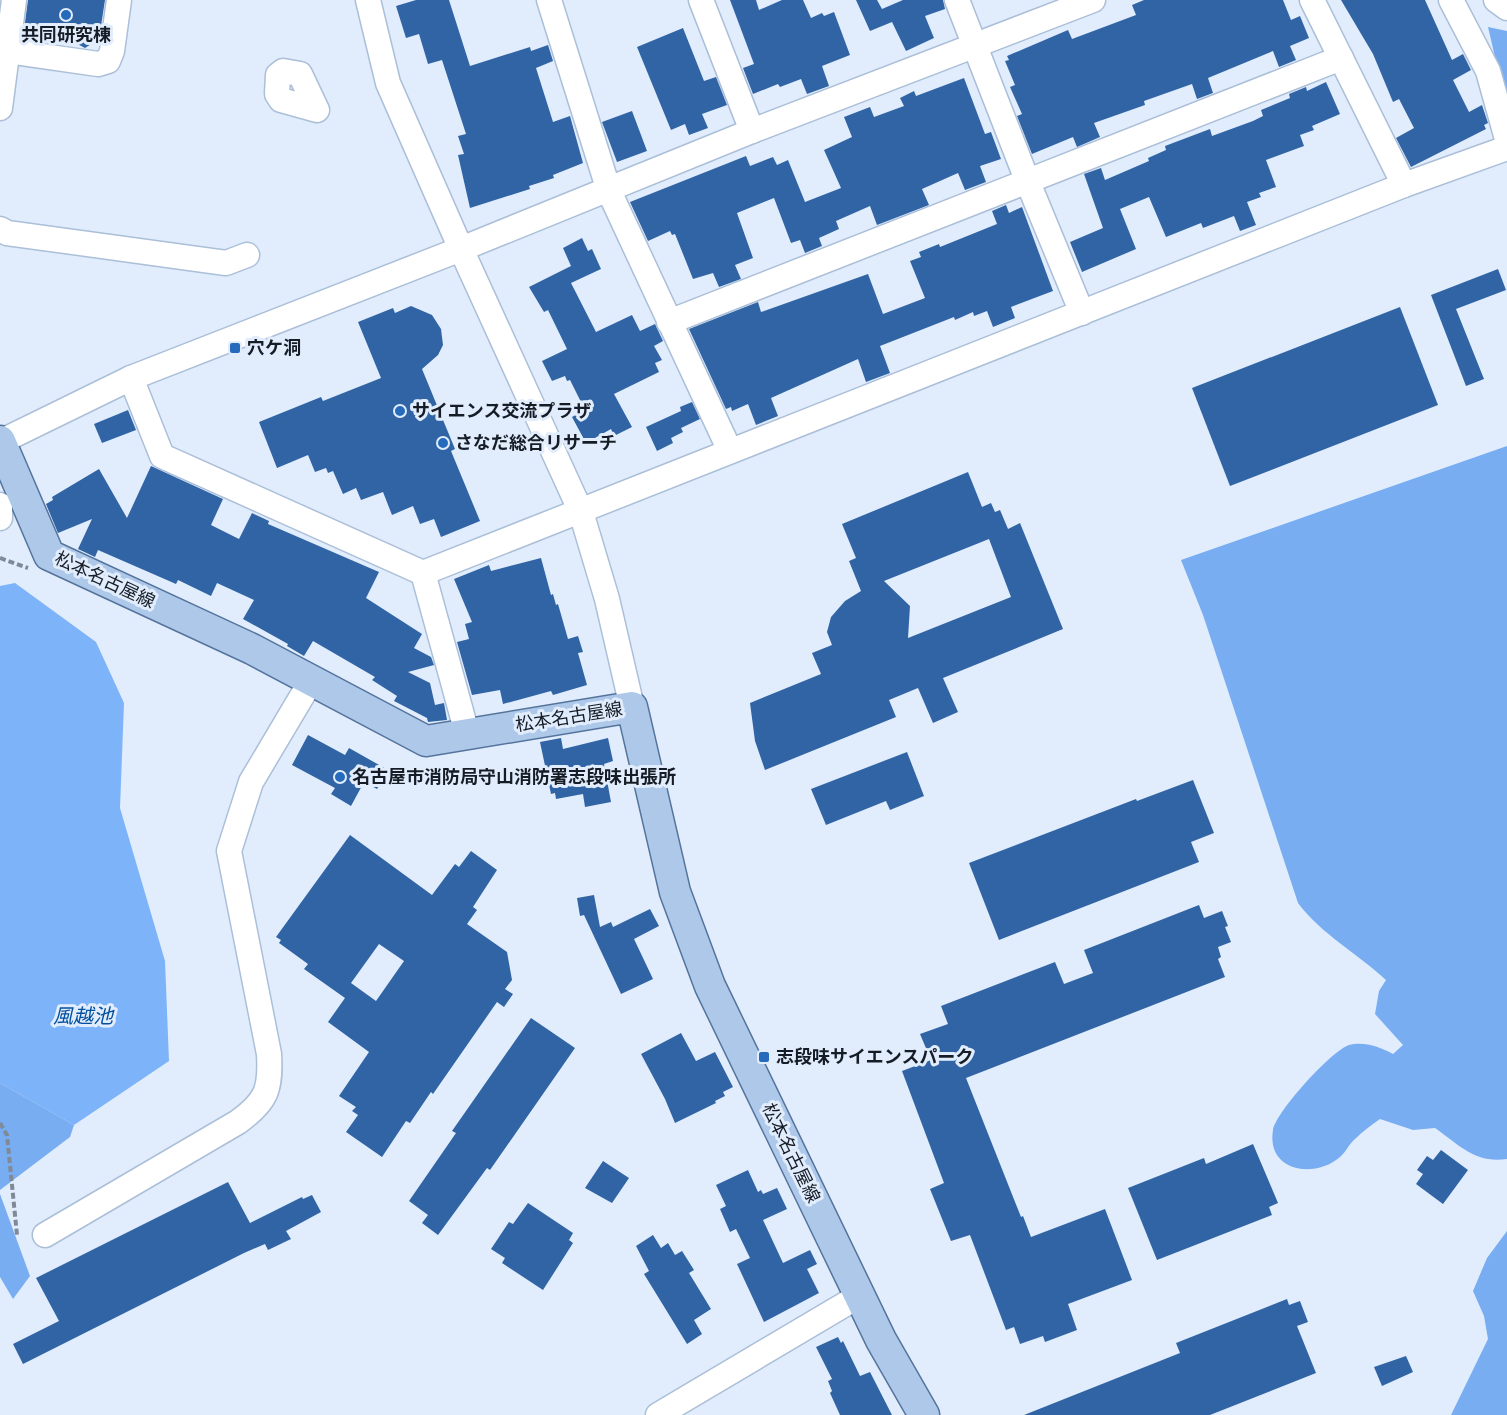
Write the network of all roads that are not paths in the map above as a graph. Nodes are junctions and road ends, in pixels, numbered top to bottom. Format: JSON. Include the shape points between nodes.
{"nodes":[{"id":1,"x":14,"y":0,"type":"edge"},
{"id":2,"x":119,"y":0,"type":"edge"},
{"id":3,"x":368,"y":0,"type":"edge"},
{"id":4,"x":549,"y":0,"type":"edge"},
{"id":5,"x":701,"y":0,"type":"edge"},
{"id":6,"x":957,"y":0,"type":"edge"},
{"id":7,"x":1093,"y":0,"type":"edge"},
{"id":8,"x":1312,"y":0,"type":"edge"},
{"id":9,"x":1451,"y":0,"type":"edge"},
{"id":10,"x":1497,"y":0,"type":"edge"},
{"id":11,"x":1507,"y":8,"type":"edge"},
{"id":12,"x":975,"y":46,"type":"junction"},
{"id":13,"x":4,"y":50,"type":"edge"},
{"id":14,"x":1341,"y":58,"type":"junction"},
{"id":15,"x":0,"y":108,"type":"edge"},
{"id":16,"x":752,"y":131,"type":"junction"},
{"id":17,"x":1507,"y":139,"type":"edge"},
{"id":18,"x":1507,"y":148,"type":"edge"},
{"id":19,"x":1027,"y":180,"type":"junction"},
{"id":20,"x":1404,"y":185,"type":"junction"},
{"id":21,"x":609,"y":191,"type":"junction"},
{"id":22,"x":0,"y":230,"type":"edge"},
{"id":23,"x":461,"y":249,"type":"junction"},
{"id":24,"x":247,"y":255,"type":"dead end"},
{"id":25,"x":1082,"y":313,"type":"junction"},
{"id":26,"x":669,"y":321,"type":"junction"},
{"id":27,"x":131,"y":378,"type":"junction"},
{"id":28,"x":0,"y":442,"type":"edge"},
{"id":29,"x":730,"y":452,"type":"junction"},
{"id":30,"x":0,"y":505,"type":"edge"},
{"id":31,"x":581,"y":512,"type":"junction"},
{"id":32,"x":0,"y":518,"type":"edge"},
{"id":33,"x":423,"y":573,"type":"junction"},
{"id":34,"x":311,"y":681,"type":"junction"},
{"id":35,"x":632,"y":707,"type":"junction"},
{"id":36,"x":467,"y":733,"type":"junction"},
{"id":37,"x":45,"y":1235,"type":"dead end"},
{"id":38,"x":859,"y":1296,"type":"junction"},
{"id":39,"x":662,"y":1414,"type":"edge"},
{"id":40,"x":924,"y":1415,"type":"edge"}],
"edges":[{"from":1,"to":13,"type":"street"},
{"from":2,"to":13,"type":"street","via":[[108,61],[98,64]]},
{"from":3,"to":23,"type":"street","via":[[388,83]]},
{"from":4,"to":21,"type":"street"},
{"from":5,"to":16,"type":"street"},
{"from":6,"to":12,"type":"street"},
{"from":7,"to":12,"type":"street"},
{"from":8,"to":14,"type":"street"},
{"from":9,"to":17,"type":"street","via":[[1488,70]]},
{"from":10,"to":11,"type":"street"},
{"from":12,"to":16,"type":"street"},
{"from":12,"to":19,"type":"street"},
{"from":13,"to":15,"type":"street"},
{"from":14,"to":19,"type":"street"},
{"from":14,"to":20,"type":"street"},
{"from":16,"to":21,"type":"street"},
{"from":18,"to":20,"type":"street"},
{"from":19,"to":25,"type":"street"},
{"from":19,"to":26,"type":"street"},
{"from":20,"to":25,"type":"street"},
{"from":21,"to":23,"type":"street"},
{"from":21,"to":26,"type":"street"},
{"from":22,"to":24,"type":"street","via":[[226,263]]},
{"from":23,"to":27,"type":"street"},
{"from":23,"to":31,"type":"street"},
{"from":25,"to":29,"type":"street"},
{"from":26,"to":29,"type":"street"},
{"from":27,"to":28,"type":"street"},
{"from":27,"to":33,"type":"street","via":[[162,456]]},
{"from":28,"to":34,"type":"main road","name":"松本名古屋線","via":[[49,555]]},
{"from":29,"to":31,"type":"street"},
{"from":30,"to":32,"type":"street"},
{"from":31,"to":33,"type":"street"},
{"from":31,"to":35,"type":"street","via":[[607,598]]},
{"from":33,"to":36,"type":"street"},
{"from":34,"to":36,"type":"main road","name":"松本名古屋線","via":[[426,741]]},
{"from":34,"to":37,"type":"street","via":[[251,782],[229,851],[269,1054],[270,1080],[265,1097],[238,1122]]},
{"from":35,"to":36,"type":"main road","name":"松本名古屋線"},
{"from":35,"to":38,"type":"main road","name":"松本名古屋線","via":[[664,851],[691,937],[710,986]]},
{"from":38,"to":39,"type":"street"},
{"from":38,"to":40,"type":"main road","name":"松本名古屋線"}]}
